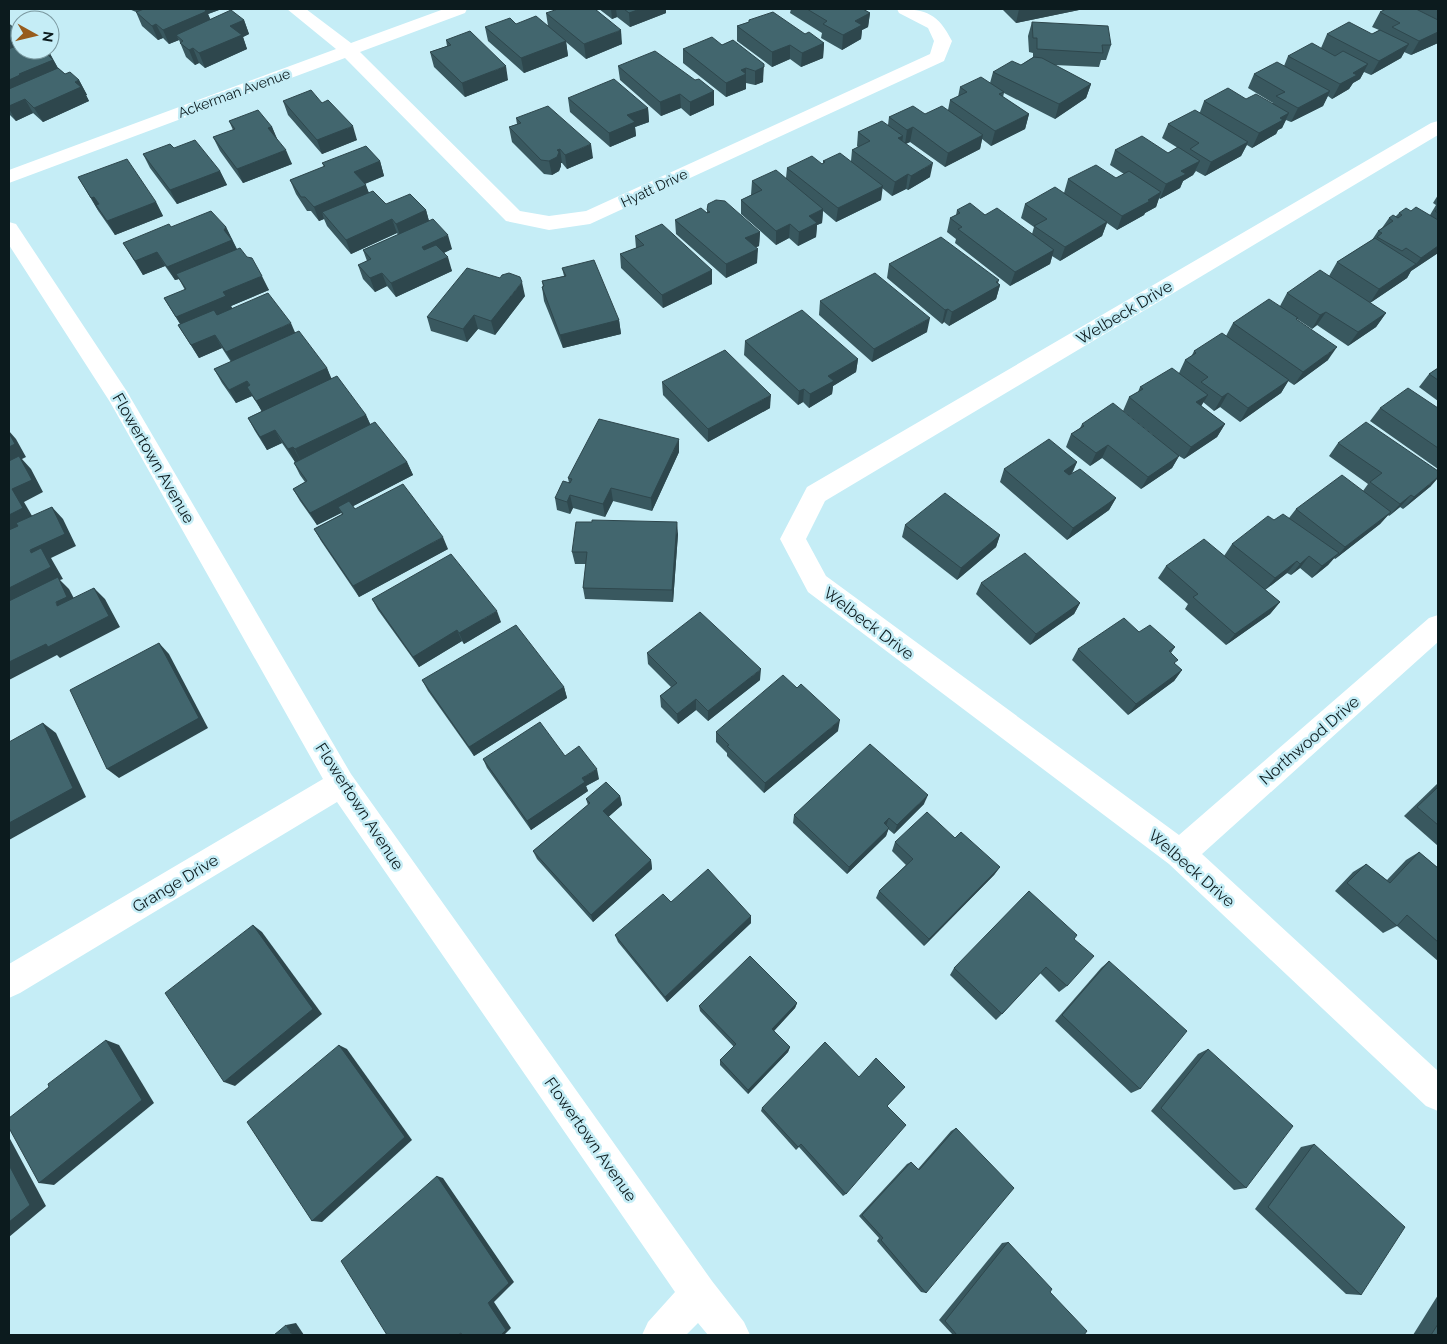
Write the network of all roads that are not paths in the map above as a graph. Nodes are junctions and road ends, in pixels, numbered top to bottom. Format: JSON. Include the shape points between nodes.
{"nodes":[{"id":1,"x":296,"y":9,"type":"edge"},
{"id":2,"x":459,"y":9,"type":"edge"},
{"id":3,"x":905,"y":9,"type":"edge"},
{"id":4,"x":348,"y":50,"type":"junction"},
{"id":5,"x":1438,"y":126,"type":"edge"},
{"id":6,"x":9,"y":177,"type":"edge"},
{"id":7,"x":9,"y":229,"type":"edge"},
{"id":8,"x":1438,"y":626,"type":"edge"},
{"id":9,"x":341,"y":784,"type":"junction"},
{"id":10,"x":1180,"y":854,"type":"junction"},
{"id":11,"x":9,"y":982,"type":"edge"},
{"id":12,"x":1438,"y":1094,"type":"edge"},
{"id":13,"x":699,"y":1294,"type":"junction"},
{"id":14,"x":661,"y":1335,"type":"edge"},
{"id":15,"x":731,"y":1335,"type":"edge"}],
"edges":[{"from":1,"to":4,"type":"street","name":"Hyatt Drive"},
{"from":2,"to":4,"type":"street","name":"Ackerman Avenue"},
{"from":3,"to":4,"type":"street","name":"Hyatt Drive","via":[[935,25],[943,41],[938,57],[590,217],[549,223],[513,216]]},
{"from":4,"to":6,"type":"street","name":"Ackerman Avenue"},
{"from":5,"to":10,"type":"street","name":"Welbeck Drive","via":[[816,494],[793,539],[816,584]]},
{"from":7,"to":9,"type":"street","name":"Flowertown Avenue","via":[[118,396]]},
{"from":8,"to":10,"type":"street","name":"Northwood Drive"},
{"from":9,"to":11,"type":"street","name":"Grange Drive"},
{"from":9,"to":13,"type":"street","name":"Flowertown Avenue"},
{"from":10,"to":12,"type":"street","name":"Welbeck Drive"},
{"from":13,"to":14,"type":"street"},
{"from":13,"to":15,"type":"street","name":"Flowertown Avenue"}]}
